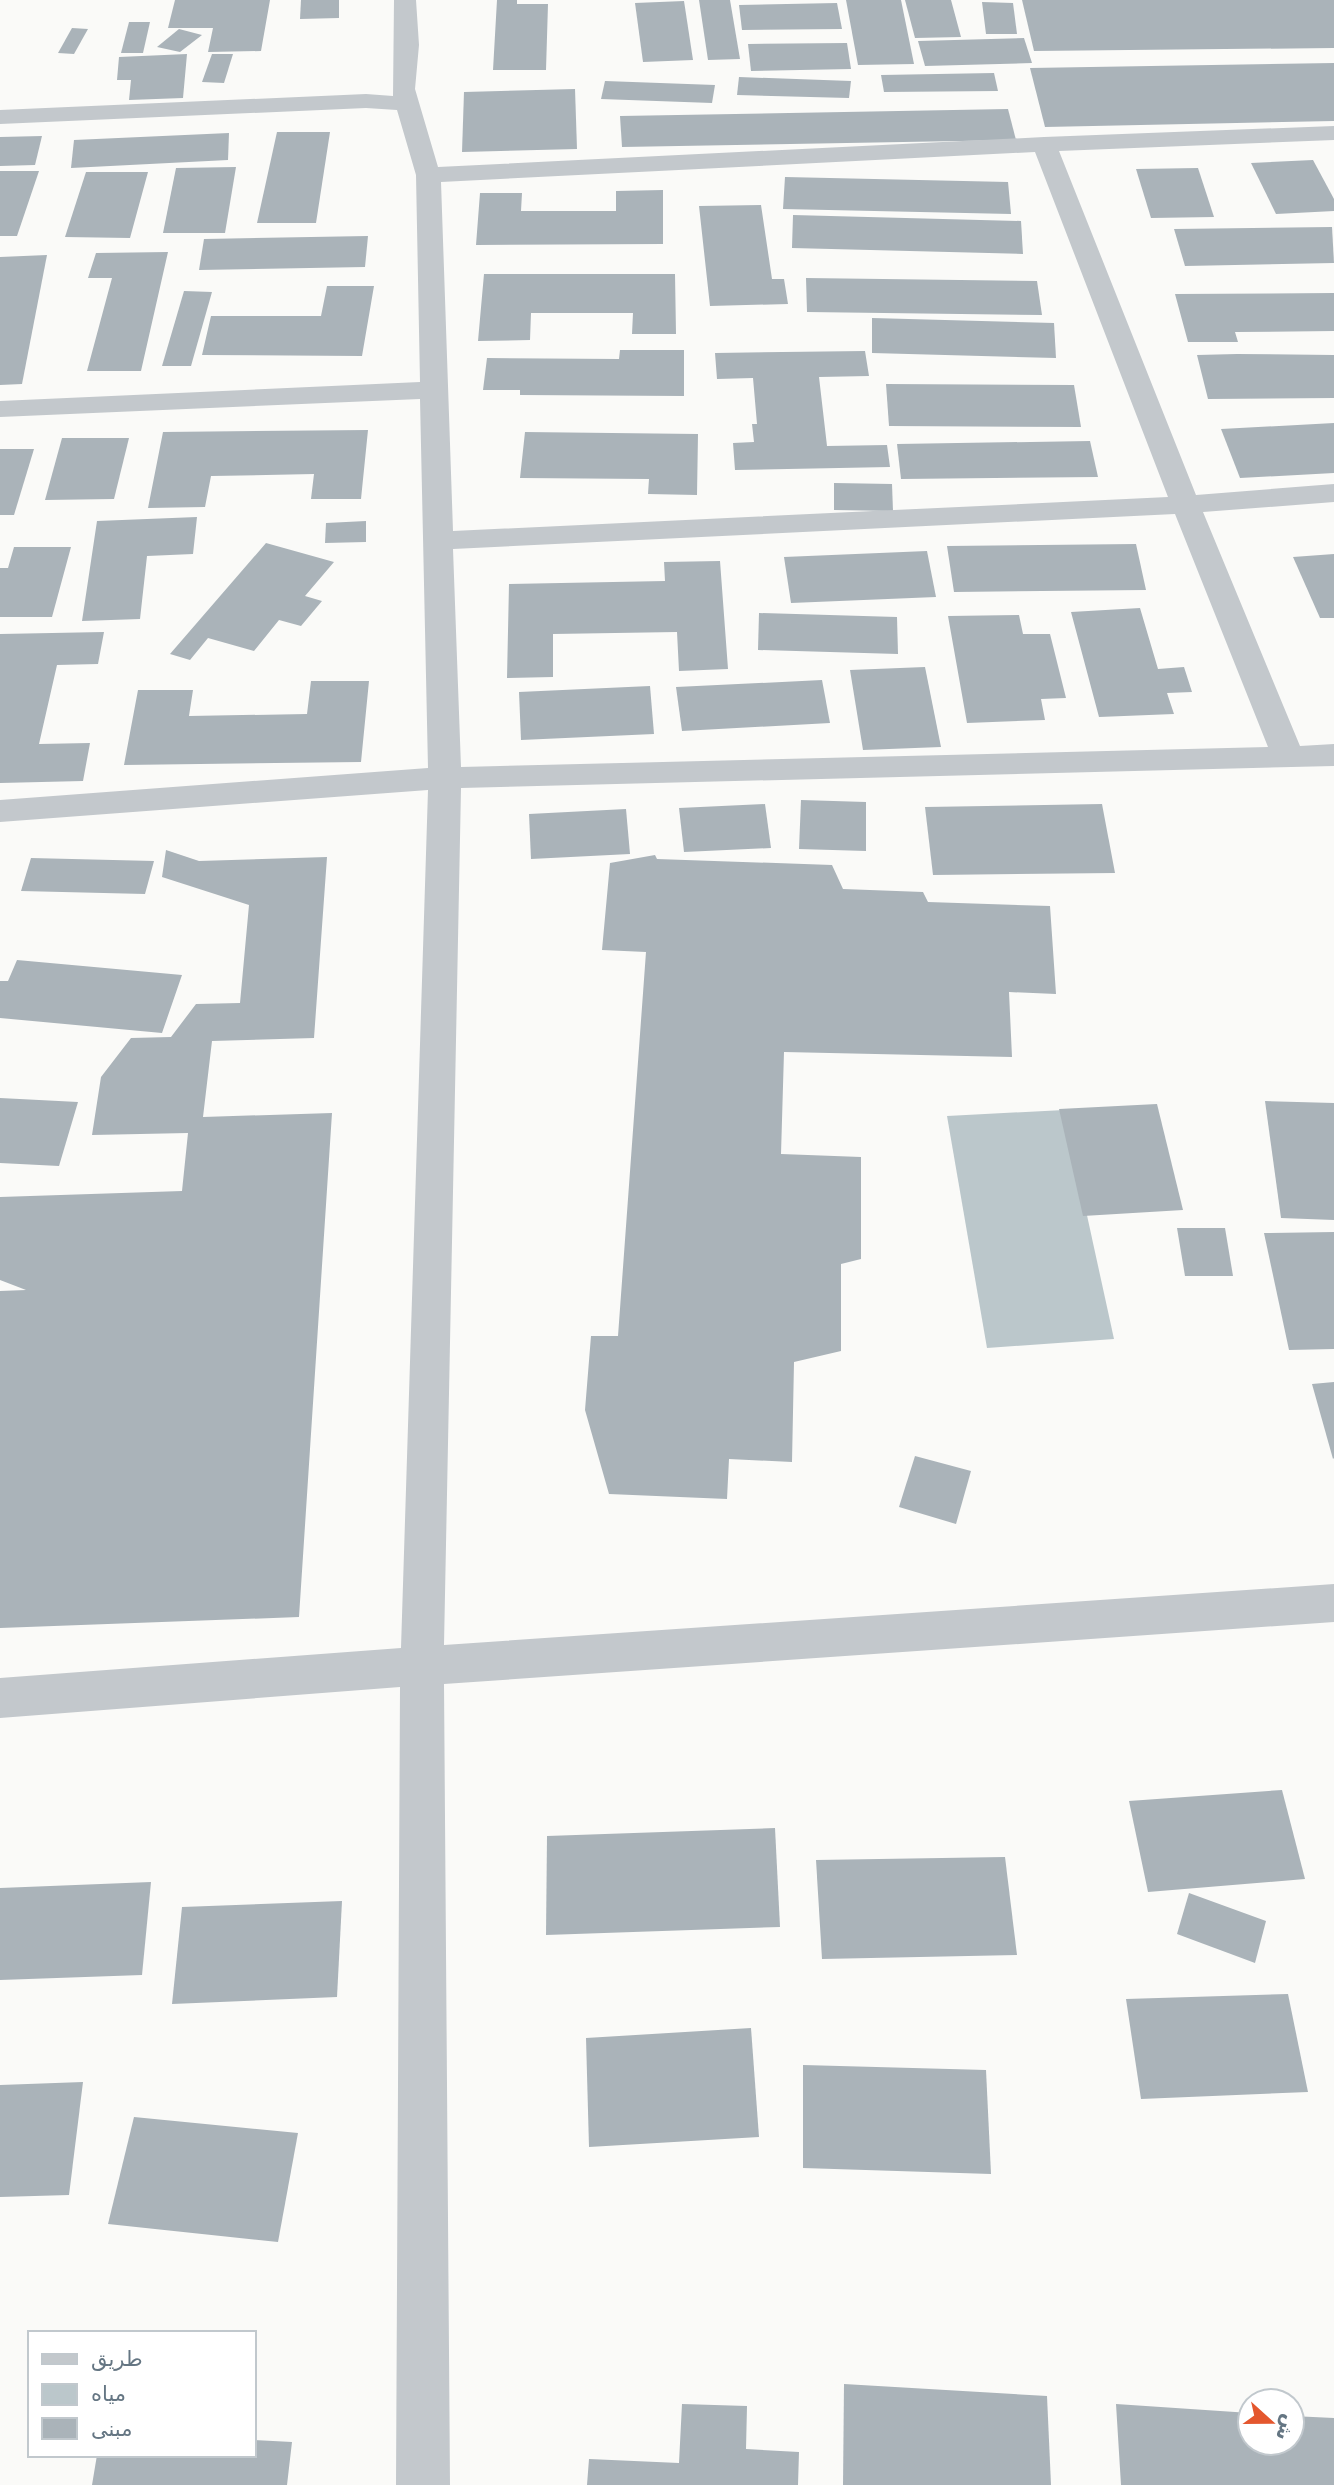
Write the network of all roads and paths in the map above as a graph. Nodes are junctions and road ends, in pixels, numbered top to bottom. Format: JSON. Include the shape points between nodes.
{"nodes":[{"id":1,"x":405,"y":0,"type":"edge"},
{"id":2,"x":408,"y":104,"type":"junction"},
{"id":3,"x":0,"y":117,"type":"edge"},
{"id":4,"x":1334,"y":133,"type":"edge"},
{"id":5,"x":1044,"y":144,"type":"junction"},
{"id":6,"x":428,"y":175,"type":"junction"},
{"id":7,"x":434,"y":390,"type":"junction"},
{"id":8,"x":0,"y":410,"type":"edge"},
{"id":9,"x":1334,"y":493,"type":"edge"},
{"id":10,"x":1185,"y":504,"type":"junction"},
{"id":11,"x":438,"y":541,"type":"junction"},
{"id":12,"x":1334,"y":755,"type":"edge"},
{"id":13,"x":1288,"y":757,"type":"junction"},
{"id":14,"x":445,"y":778,"type":"junction"},
{"id":15,"x":0,"y":810,"type":"edge"},
{"id":16,"x":1334,"y":1603,"type":"edge"},
{"id":17,"x":422,"y":1666,"type":"junction"},
{"id":18,"x":0,"y":1698,"type":"edge"},
{"id":19,"x":423,"y":2485,"type":"edge"}],
"edges":[{"from":1,"to":2,"type":"street","via":[[403,89]]},
{"from":2,"to":3,"type":"street","via":[[366,101]]},
{"from":2,"to":6,"type":"street"},
{"from":4,"to":5,"type":"street"},
{"from":5,"to":6,"type":"street"},
{"from":5,"to":10,"type":"street"},
{"from":6,"to":7,"type":"street"},
{"from":7,"to":8,"type":"street"},
{"from":7,"to":11,"type":"street"},
{"from":9,"to":10,"type":"street"},
{"from":10,"to":11,"type":"street"},
{"from":10,"to":13,"type":"street"},
{"from":11,"to":14,"type":"street"},
{"from":12,"to":13,"type":"street"},
{"from":13,"to":14,"type":"street"},
{"from":14,"to":15,"type":"street"},
{"from":14,"to":17,"type":"street"},
{"from":16,"to":17,"type":"street"},
{"from":17,"to":18,"type":"street"},
{"from":17,"to":19,"type":"street"}]}
